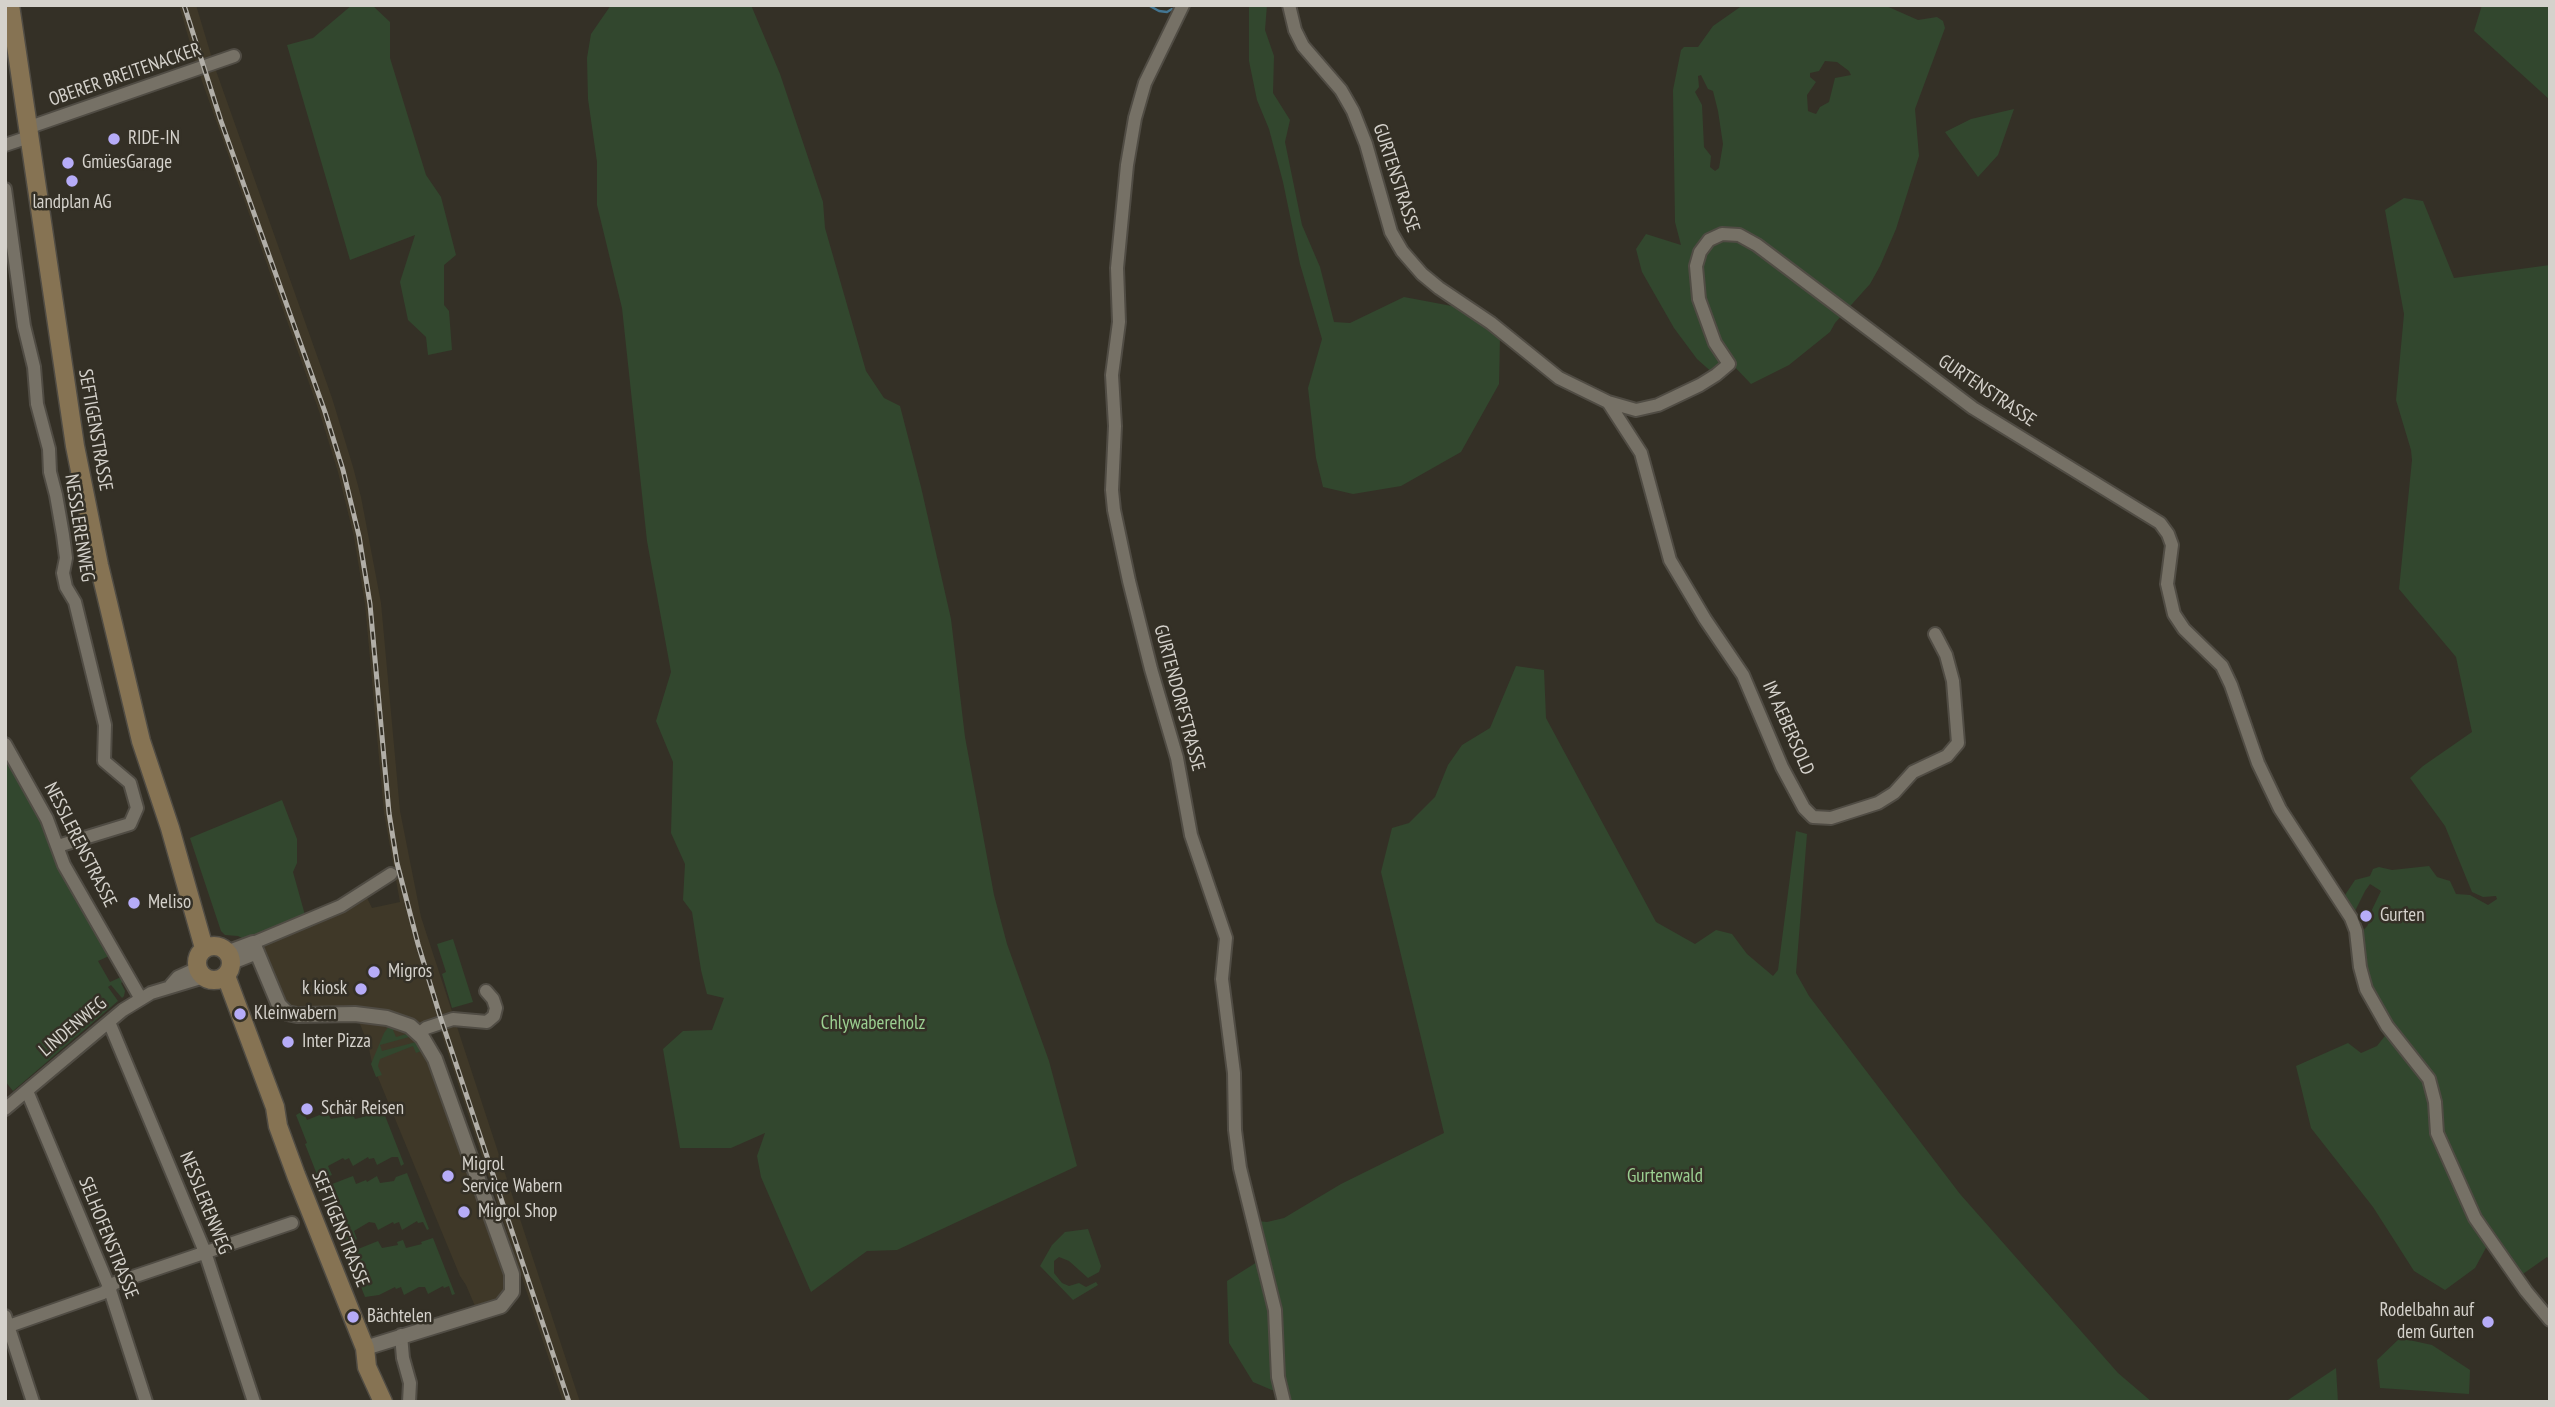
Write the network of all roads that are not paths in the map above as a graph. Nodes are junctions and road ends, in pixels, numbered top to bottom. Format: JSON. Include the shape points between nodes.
{"nodes":[{"id":1,"x":10,"y":5,"type":"edge"},
{"id":2,"x":1183,"y":5,"type":"edge"},
{"id":3,"x":1289,"y":5,"type":"edge"},
{"id":4,"x":234,"y":56,"type":"dead end"},
{"id":5,"x":28,"y":132,"type":"junction"},
{"id":6,"x":6,"y":143,"type":"edge"},
{"id":7,"x":5,"y":189,"type":"edge"},
{"id":8,"x":1608,"y":402,"type":"junction"},
{"id":9,"x":1935,"y":634,"type":"dead end"},
{"id":10,"x":5,"y":744,"type":"edge"},
{"id":11,"x":58,"y":846,"type":"junction"},
{"id":12,"x":391,"y":874,"type":"dead end"},
{"id":13,"x":255,"y":948,"type":"junction"},
{"id":14,"x":215,"y":964,"type":"junction"},
{"id":15,"x":486,"y":990,"type":"dead end"},
{"id":16,"x":141,"y":999,"type":"junction"},
{"id":17,"x":109,"y":1023,"type":"junction"},
{"id":18,"x":419,"y":1034,"type":"junction"},
{"id":19,"x":27,"y":1091,"type":"junction"},
{"id":20,"x":5,"y":1109,"type":"edge"},
{"id":21,"x":292,"y":1223,"type":"dead end"},
{"id":22,"x":205,"y":1252,"type":"junction"},
{"id":23,"x":109,"y":1287,"type":"junction"},
{"id":24,"x":2550,"y":1320,"type":"edge"},
{"id":25,"x":7,"y":1322,"type":"edge"},
{"id":26,"x":401,"y":1335,"type":"junction"},
{"id":27,"x":365,"y":1348,"type":"junction"},
{"id":28,"x":33,"y":1402,"type":"edge"},
{"id":29,"x":146,"y":1402,"type":"edge"},
{"id":30,"x":254,"y":1402,"type":"edge"},
{"id":31,"x":383,"y":1402,"type":"edge"},
{"id":32,"x":390,"y":1402,"type":"edge"},
{"id":33,"x":409,"y":1402,"type":"edge"},
{"id":34,"x":1284,"y":1402,"type":"edge"}],
"edges":[{"from":1,"to":5,"type":"main road","name":"SEFTIGENSTRASSE"},
{"from":2,"to":34,"type":"street","name":"GURTENDORFSTRASSE","via":[[1145,83],[1126,165],[1112,375],[1112,490],[1129,581],[1177,758],[1191,835],[1226,938],[1222,979],[1234,1073],[1235,1130],[1275,1310],[1278,1377]]},
{"from":3,"to":8,"type":"street","name":"GURTENSTRASSE","via":[[1303,46],[1353,111],[1391,232],[1402,251],[1422,274],[1544,368]]},
{"from":4,"to":5,"type":"street","name":"OBERER BREITENACKER"},
{"from":5,"to":6,"type":"street"},
{"from":5,"to":14,"type":"main road","name":"SEFTIGENSTRASSE","via":[[75,446],[99,565],[141,741]]},
{"from":7,"to":11,"type":"street","name":"NESSLERENWEG","via":[[37,404],[63,535],[63,573],[75,602],[105,725],[104,761],[130,783],[137,808],[131,824]]},
{"from":8,"to":9,"type":"street","name":"IM AEBERSOLD","via":[[1641,453],[1670,560],[1739,668],[1782,767],[1804,808],[1814,817],[1831,818],[1878,803],[1913,772],[1947,756],[1958,743],[1953,681]]},
{"from":8,"to":24,"type":"street","name":"GURTENSTRASSE","via":[[1636,410],[1658,405],[1700,385],[1729,364],[1715,343],[1699,299],[1696,265],[1709,240],[1722,234],[1739,235],[1973,408],[2160,523],[2172,545],[2167,584],[2174,614],[2222,666],[2280,809],[2351,918],[2366,989],[2387,1026],[2429,1079],[2437,1133],[2475,1218]]},
{"from":10,"to":11,"type":"street","name":"NESSLERENSTRASSE"},
{"from":11,"to":16,"type":"street","name":"NESSLERENSTRASSE","via":[[64,865]]},
{"from":12,"to":13,"type":"street","name":"LINDENWEG","via":[[341,906],[283,928]]},
{"from":13,"to":14,"type":"street","name":"LINDENWEG"},
{"from":13,"to":18,"type":"street","via":[[279,1005],[287,1013],[387,1018]]},
{"from":14,"to":16,"type":"street","name":"LINDENWEG","via":[[178,977]]},
{"from":14,"to":27,"type":"main road","name":"SEFTIGENSTRASSE","via":[[275,1107],[278,1126]]},
{"from":15,"to":18,"type":"street","via":[[496,1008],[487,1022],[453,1019]]},
{"from":16,"to":17,"type":"street","name":"LINDENWEG"},
{"from":17,"to":19,"type":"street","name":"LINDENWEG"},
{"from":17,"to":22,"type":"street","name":"NESSLERENWEG"},
{"from":18,"to":26,"type":"street","via":[[435,1059],[513,1287],[501,1306]]},
{"from":19,"to":20,"type":"street","name":"LINDENWEG"},
{"from":19,"to":23,"type":"street","name":"SELHOFENSTRASSE"},
{"from":21,"to":22,"type":"street"},
{"from":22,"to":23,"type":"street"},
{"from":22,"to":30,"type":"street","name":"NESSLERENWEG"},
{"from":23,"to":25,"type":"street","via":[[103,1293]]},
{"from":23,"to":29,"type":"street","name":"SELHOFENSTRASSE"},
{"from":25,"to":28,"type":"street"},
{"from":26,"to":27,"type":"street"},
{"from":26,"to":33,"type":"street"},
{"from":27,"to":31,"type":"main road","name":"SEFTIGENSTRASSE","via":[[367,1367]]},
{"from":27,"to":32,"type":"main road","name":"SEFTIGENSTRASSE","via":[[377,1362]]}]}
